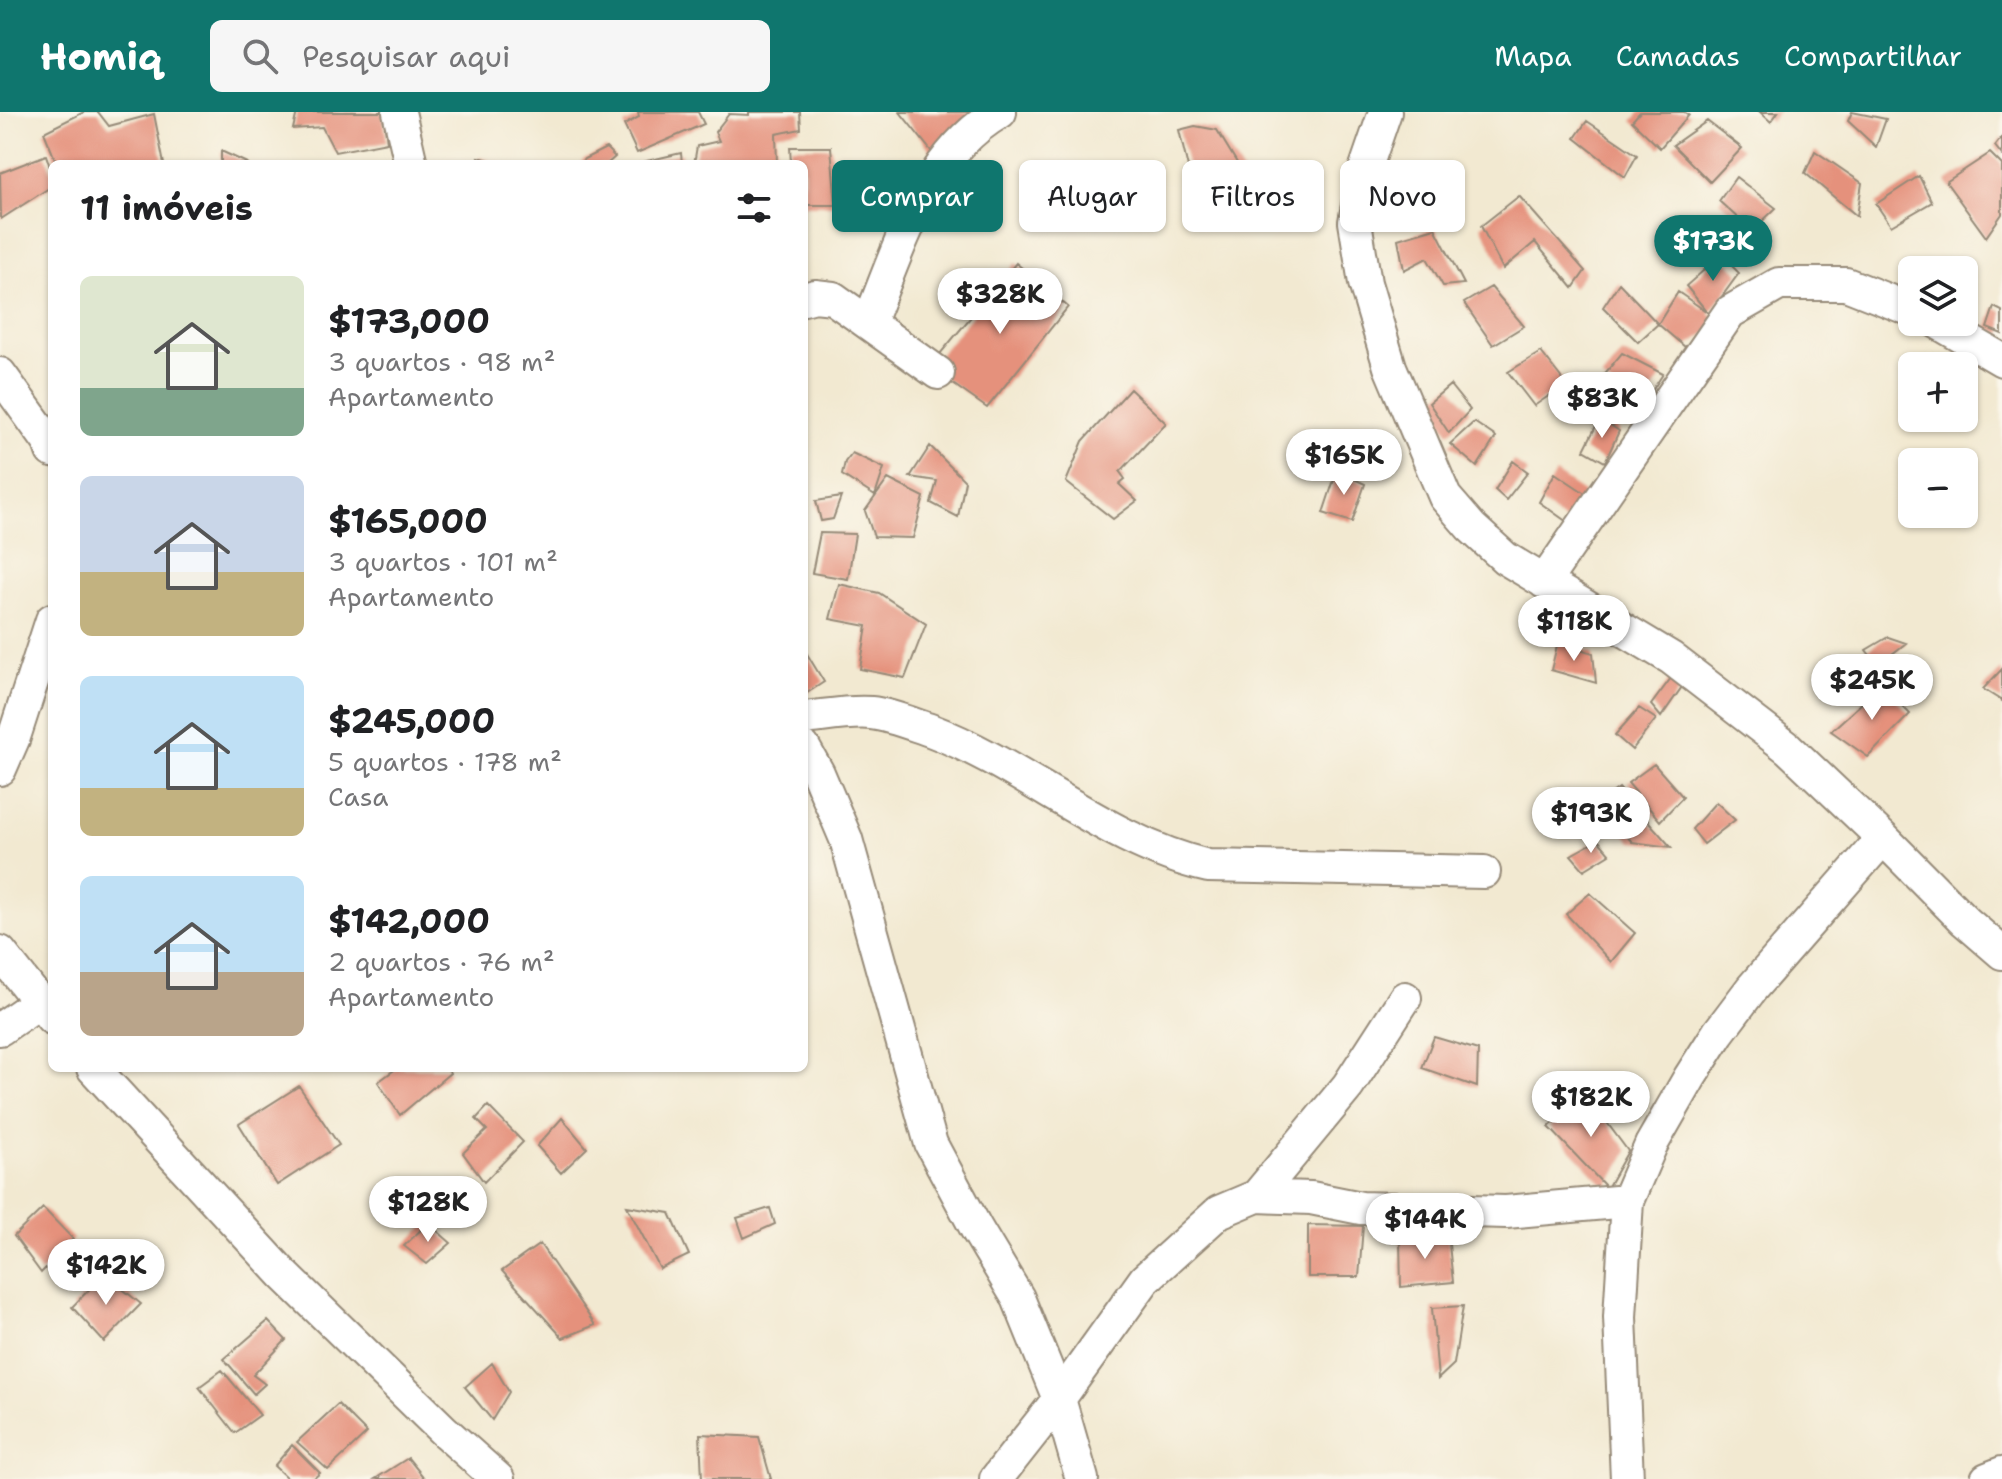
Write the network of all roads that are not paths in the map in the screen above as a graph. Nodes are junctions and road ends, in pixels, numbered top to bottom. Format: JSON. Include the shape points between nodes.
{"nodes":[{"id":1,"x":399,"y":112,"type":"edge"},
{"id":2,"x":1000,"y":112,"type":"edge"},
{"id":3,"x":1385,"y":112,"type":"edge"},
{"id":4,"x":410,"y":160,"type":"edge"},
{"id":5,"x":808,"y":298,"type":"edge"},
{"id":6,"x":1898,"y":304,"type":"edge"},
{"id":7,"x":869,"y":322,"type":"junction"},
{"id":8,"x":1961,"y":336,"type":"edge"},
{"id":9,"x":2002,"y":360,"type":"edge"},
{"id":10,"x":938,"y":373,"type":"dead end"},
{"id":11,"x":0,"y":374,"type":"edge"},
{"id":12,"x":0,"y":416,"type":"edge"},
{"id":13,"x":48,"y":441,"type":"edge"},
{"id":14,"x":48,"y":443,"type":"edge"},
{"id":15,"x":1544,"y":582,"type":"junction"},
{"id":16,"x":48,"y":632,"type":"edge"},
{"id":17,"x":808,"y":718,"type":"edge"},
{"id":18,"x":808,"y":755,"type":"edge"},
{"id":19,"x":0,"y":769,"type":"edge"},
{"id":20,"x":1883,"y":838,"type":"junction"},
{"id":21,"x":1484,"y":872,"type":"dead end"},
{"id":22,"x":0,"y":952,"type":"edge"},
{"id":23,"x":2002,"y":953,"type":"edge"},
{"id":24,"x":1405,"y":998,"type":"dead end"},
{"id":25,"x":46,"y":1010,"type":"edge"},
{"id":26,"x":0,"y":1029,"type":"edge"},
{"id":27,"x":97,"y":1072,"type":"edge"},
{"id":28,"x":1257,"y":1196,"type":"junction"},
{"id":29,"x":1627,"y":1201,"type":"junction"},
{"id":30,"x":1059,"y":1399,"type":"junction"},
{"id":31,"x":2002,"y":1473,"type":"edge"},
{"id":32,"x":498,"y":1479,"type":"edge"},
{"id":33,"x":996,"y":1479,"type":"edge"},
{"id":34,"x":1082,"y":1479,"type":"edge"},
{"id":35,"x":1627,"y":1479,"type":"edge"},
{"id":36,"x":1987,"y":1479,"type":"edge"}],
"edges":[{"from":1,"to":4,"type":"street"},
{"from":2,"to":7,"type":"street","via":[[976,125],[926,189]]},
{"from":3,"to":15,"type":"street","via":[[1364,173],[1355,222],[1365,283],[1390,367],[1445,497],[1505,558]]},
{"from":5,"to":7,"type":"street","via":[[833,298]]},
{"from":6,"to":15,"type":"street","via":[[1846,284],[1779,284],[1730,312]]},
{"from":7,"to":10,"type":"street"},
{"from":8,"to":9,"type":"street"},
{"from":11,"to":13,"type":"street"},
{"from":12,"to":14,"type":"street"},
{"from":15,"to":20,"type":"street","via":[[1671,658],[1788,748]]},
{"from":16,"to":19,"type":"street"},
{"from":17,"to":21,"type":"street","via":[[871,713],[968,744],[1177,859],[1208,866]]},
{"from":18,"to":30,"type":"street","via":[[846,839],[931,1144],[1018,1298]]},
{"from":20,"to":23,"type":"street"},
{"from":20,"to":29,"type":"street","via":[[1718,1033],[1651,1145]]},
{"from":22,"to":25,"type":"street"},
{"from":24,"to":28,"type":"street","via":[[1348,1086]]},
{"from":25,"to":26,"type":"street"},
{"from":27,"to":32,"type":"street","via":[[283,1274]]},
{"from":28,"to":29,"type":"street","via":[[1311,1198],[1361,1208],[1506,1212]]},
{"from":28,"to":30,"type":"street","via":[[1219,1212],[1145,1279]]},
{"from":29,"to":35,"type":"street","via":[[1620,1317]]},
{"from":30,"to":33,"type":"street"},
{"from":30,"to":34,"type":"street"},
{"from":31,"to":36,"type":"street"}]}
